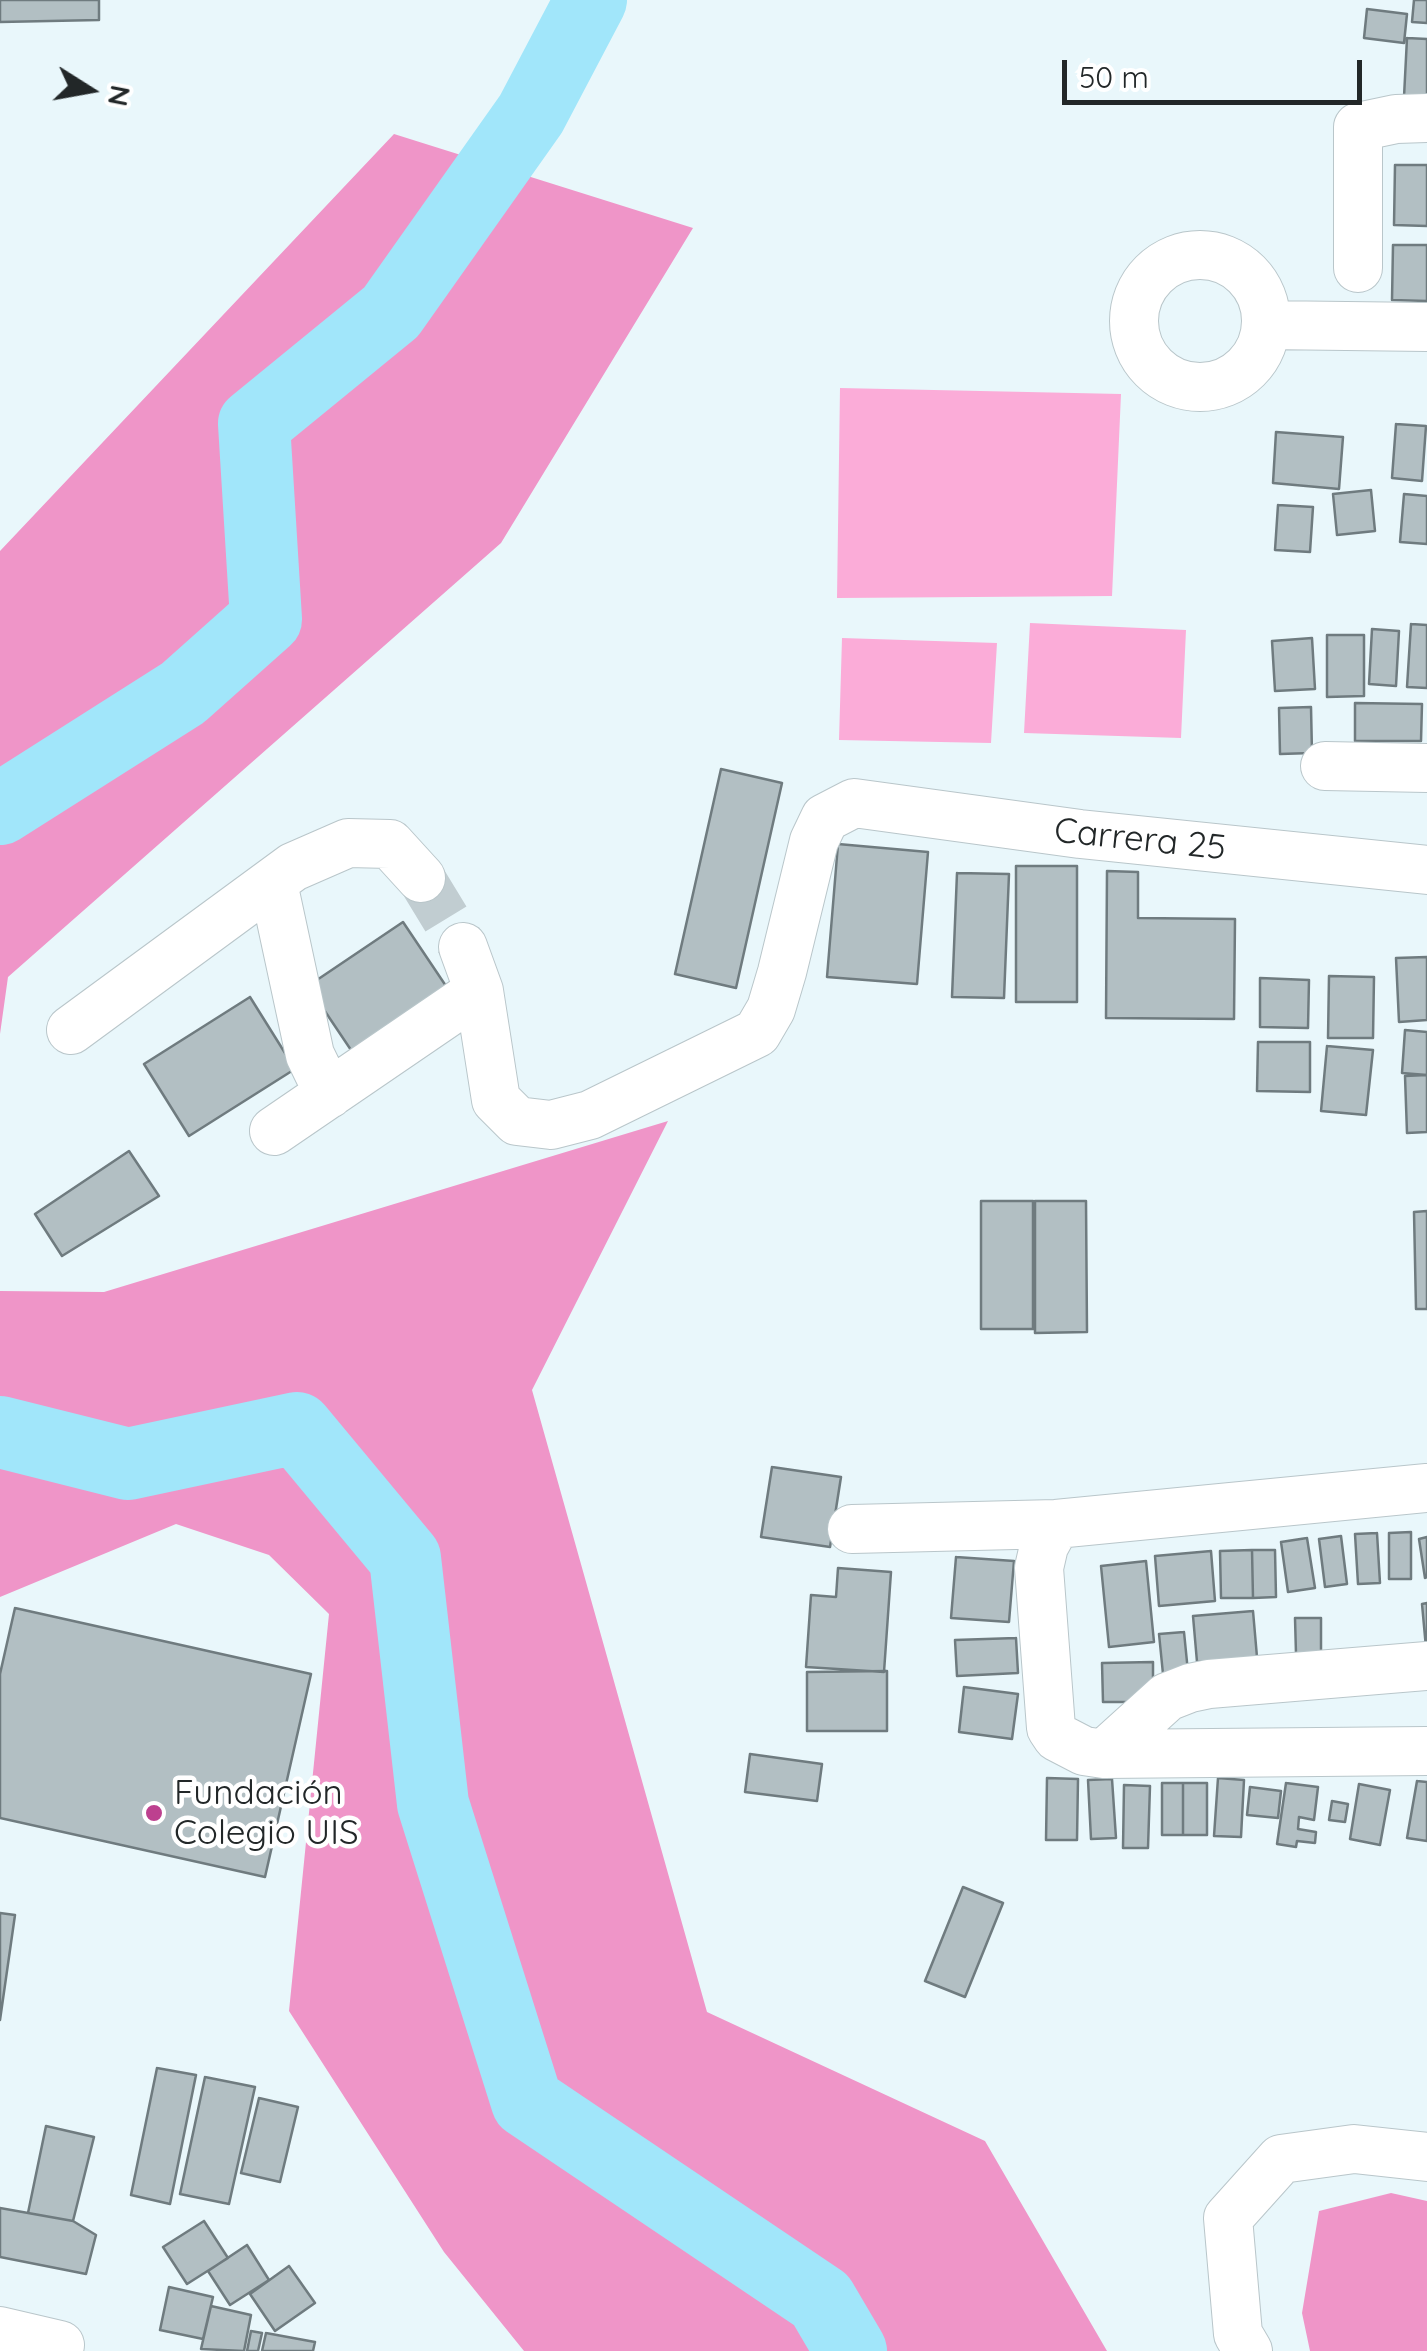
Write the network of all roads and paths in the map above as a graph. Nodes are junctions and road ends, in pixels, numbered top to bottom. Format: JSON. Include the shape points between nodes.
{"nodes":[{"id":1,"x":1427,"y":118,"type":"edge"},
{"id":2,"x":1358,"y":268,"type":"dead end"},
{"id":3,"x":1266,"y":325,"type":"dead end"},
{"id":4,"x":1427,"y":327,"type":"edge"},
{"id":5,"x":1325,"y":766,"type":"dead end"},
{"id":6,"x":1427,"y":768,"type":"edge"},
{"id":7,"x":1427,"y":870,"type":"edge"},
{"id":8,"x":421,"y":878,"type":"tunnel mouth"},
{"id":9,"x":273,"y":884,"type":"junction"},
{"id":10,"x":463,"y":947,"type":"tunnel mouth"},
{"id":11,"x":479,"y":991,"type":"junction"},
{"id":12,"x":71,"y":1030,"type":"dead end"},
{"id":13,"x":329,"y":1094,"type":"junction"},
{"id":14,"x":274,"y":1131,"type":"dead end"},
{"id":15,"x":1427,"y":1488,"type":"edge"},
{"id":16,"x":1056,"y":1524,"type":"junction"},
{"id":17,"x":852,"y":1529,"type":"dead end"},
{"id":18,"x":1427,"y":1666,"type":"edge"},
{"id":19,"x":1427,"y":1751,"type":"edge"},
{"id":20,"x":1104,"y":1754,"type":"junction"},
{"id":21,"x":1427,"y":2157,"type":"edge"},
{"id":22,"x":0,"y":2331,"type":"edge"},
{"id":23,"x":60,"y":2345,"type":"dead end"},
{"id":24,"x":1248,"y":2351,"type":"edge"}],
"edges":[{"from":1,"to":2,"type":"street","via":[[1358,128]]},
{"from":3,"to":4,"type":"street"},
{"from":5,"to":6,"type":"street"},
{"from":7,"to":11,"type":"street","name":"Carrera 25","via":[[854,803],[825,818],[814,842],[782,972],[758,1033],[590,1115],[551,1125],[517,1121],[496,1100]]},
{"from":8,"to":9,"type":"street","via":[[390,844],[348,843],[293,867]]},
{"from":9,"to":12,"type":"street"},
{"from":9,"to":13,"type":"street","via":[[310,1055]]},
{"from":10,"to":11,"type":"street"},
{"from":11,"to":13,"type":"street"},
{"from":13,"to":14,"type":"street"},
{"from":15,"to":16,"type":"street"},
{"from":16,"to":17,"type":"street"},
{"from":16,"to":20,"type":"street","via":[[1040,1568],[1051,1728],[1073,1746]]},
{"from":18,"to":20,"type":"street","via":[[1190,1688],[1167,1698]]},
{"from":19,"to":20,"type":"street"},
{"from":21,"to":24,"type":"street","via":[[1354,2149],[1281,2159],[1228,2218],[1238,2334]]},
{"from":22,"to":23,"type":"street"}]}
